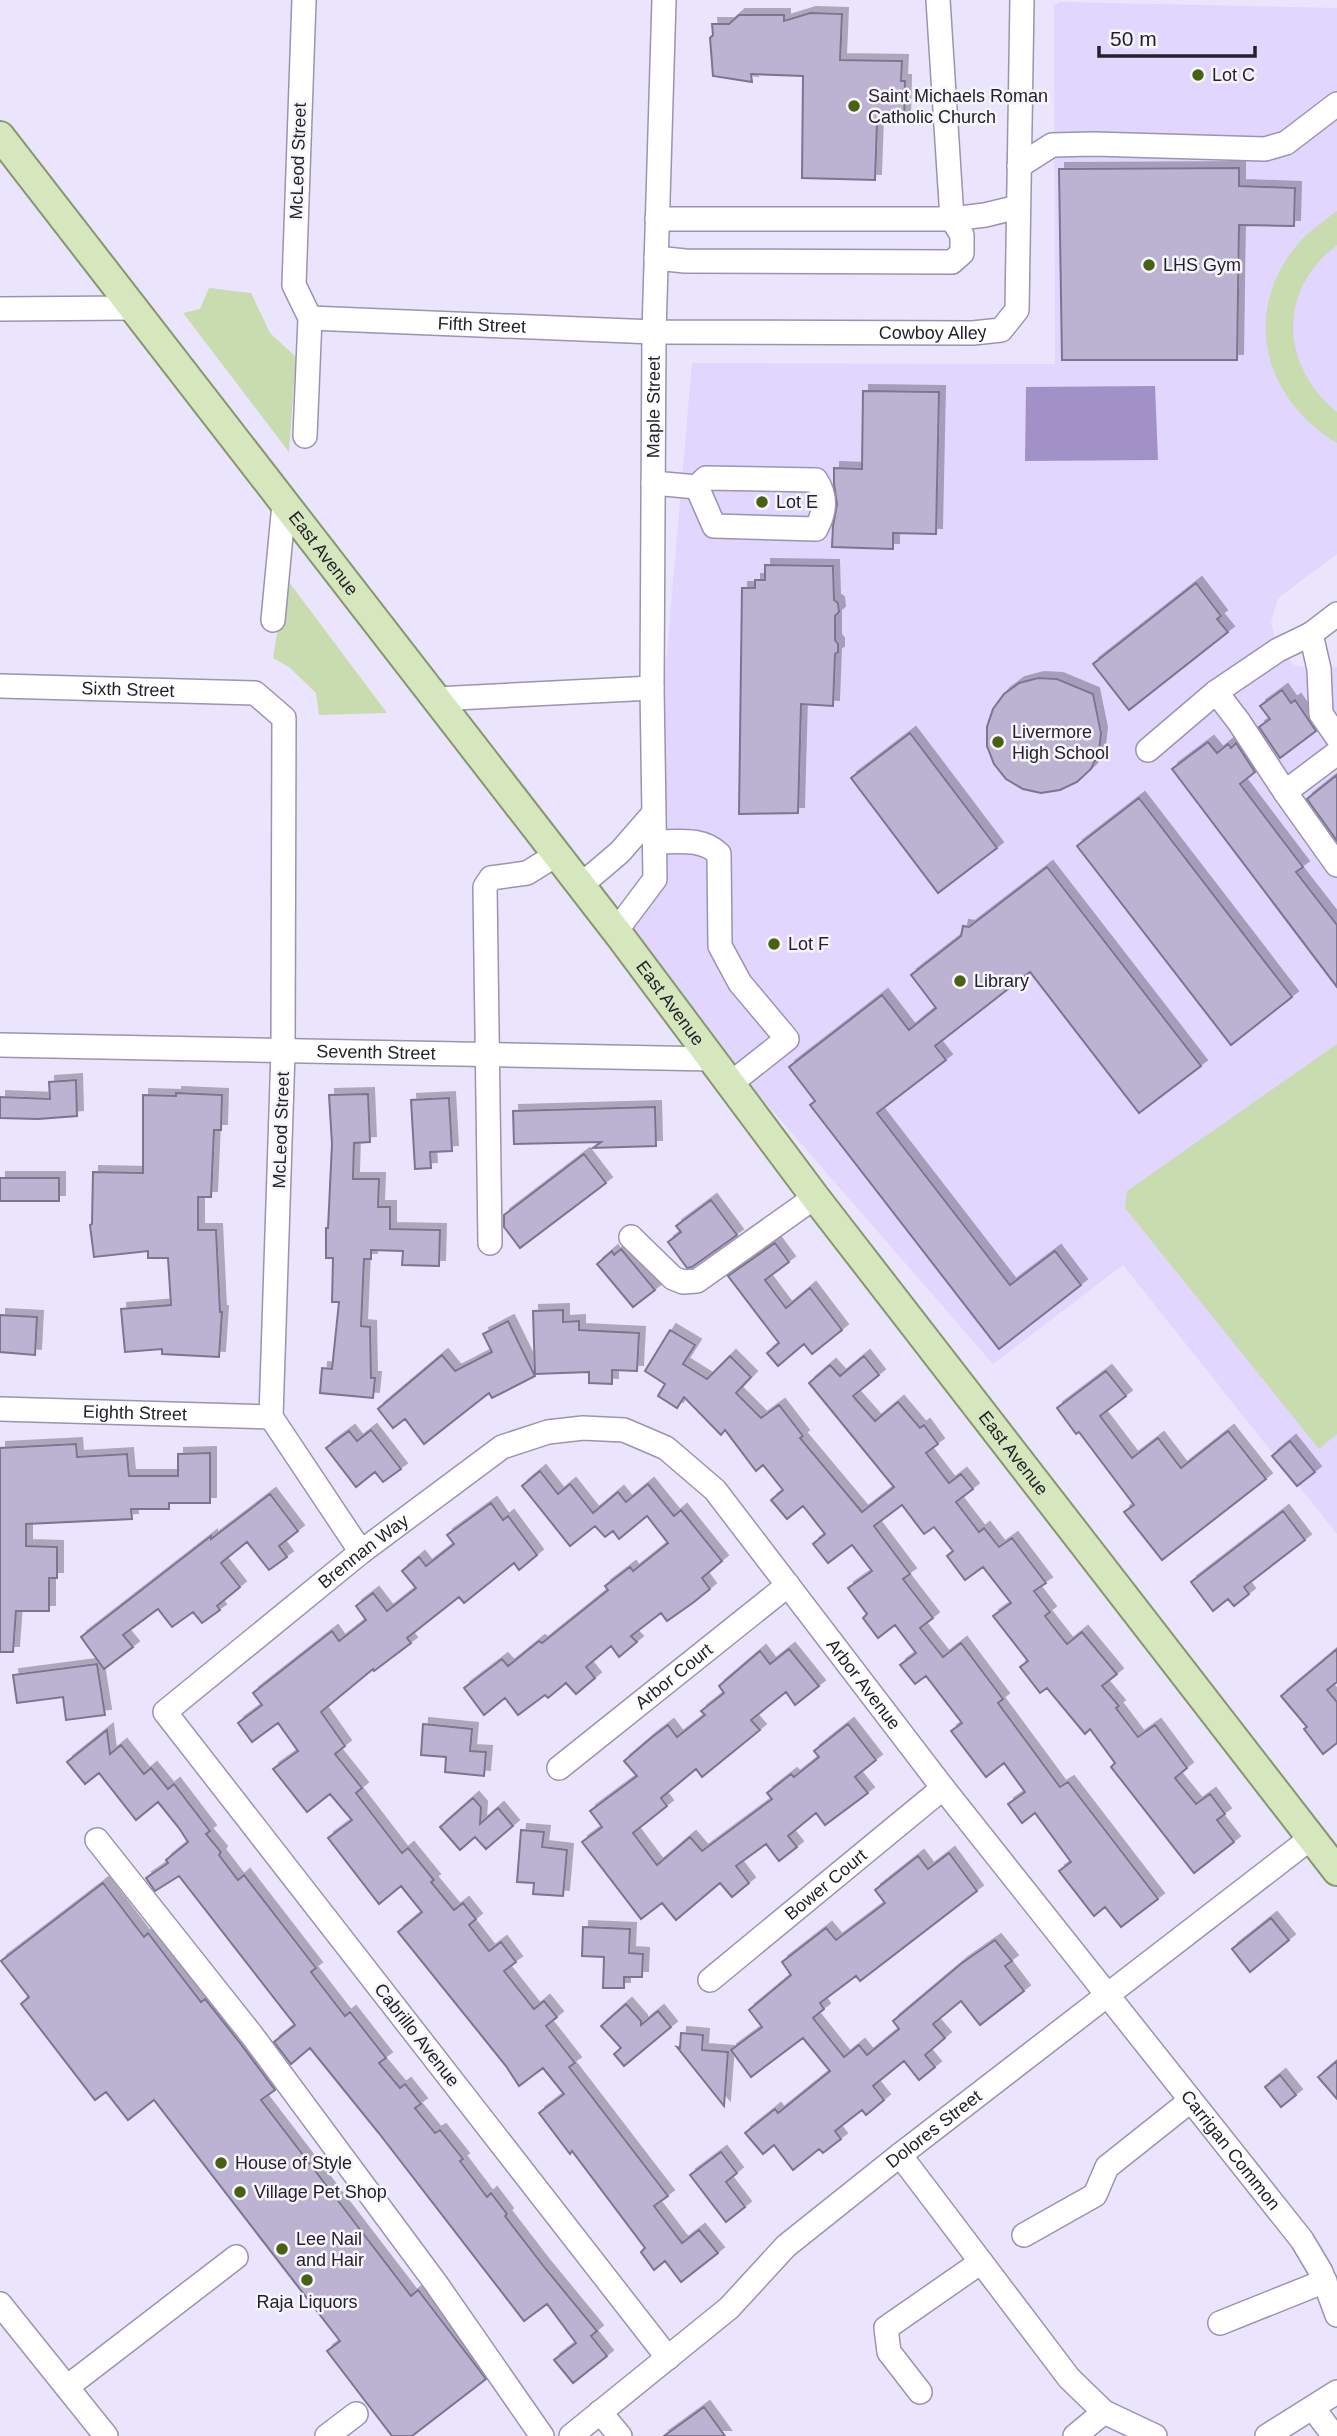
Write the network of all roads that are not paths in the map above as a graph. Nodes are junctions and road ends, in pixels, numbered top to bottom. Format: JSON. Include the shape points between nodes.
{"nodes":[{"id":1,"x":303,"y":0,"type":"edge"},
{"id":2,"x":664,"y":0,"type":"edge"},
{"id":3,"x":938,"y":0,"type":"edge"},
{"id":4,"x":1022,"y":0,"type":"edge"},
{"id":5,"x":1337,"y":104,"type":"edge"},
{"id":6,"x":0,"y":136,"type":"edge"},
{"id":7,"x":1018,"y":166,"type":"junction"},
{"id":8,"x":1018,"y":207,"type":"junction"},
{"id":9,"x":657,"y":219,"type":"junction"},
{"id":10,"x":951,"y":219,"type":"junction"},
{"id":11,"x":656,"y":258,"type":"junction"},
{"id":12,"x":133,"y":308,"type":"junction"},
{"id":13,"x":0,"y":309,"type":"edge"},
{"id":14,"x":310,"y":318,"type":"junction"},
{"id":15,"x":654,"y":332,"type":"junction"},
{"id":16,"x":305,"y":436,"type":"dead end"},
{"id":17,"x":653,"y":483,"type":"junction"},
{"id":18,"x":697,"y":487,"type":"junction"},
{"id":19,"x":284,"y":504,"type":"junction"},
{"id":20,"x":1337,"y":614,"type":"edge"},
{"id":21,"x":273,"y":620,"type":"dead end"},
{"id":22,"x":1311,"y":634,"type":"junction"},
{"id":23,"x":0,"y":686,"type":"edge"},
{"id":24,"x":652,"y":688,"type":"junction"},
{"id":25,"x":1216,"y":692,"type":"junction"},
{"id":26,"x":255,"y":693,"type":"joint"},
{"id":27,"x":436,"y":699,"type":"junction"},
{"id":28,"x":1337,"y":737,"type":"edge"},
{"id":29,"x":1148,"y":750,"type":"dead end"},
{"id":30,"x":1337,"y":753,"type":"edge"},
{"id":31,"x":1285,"y":792,"type":"junction"},
{"id":32,"x":653,"y":814,"type":"junction"},
{"id":33,"x":654,"y":842,"type":"junction"},
{"id":34,"x":556,"y":855,"type":"junction"},
{"id":35,"x":1334,"y":856,"type":"edge"},
{"id":36,"x":580,"y":886,"type":"junction"},
{"id":37,"x":616,"y":931,"type":"junction"},
{"id":38,"x":0,"y":1045,"type":"edge"},
{"id":39,"x":283,"y":1051,"type":"junction"},
{"id":40,"x":487,"y":1055,"type":"junction"},
{"id":41,"x":712,"y":1059,"type":"junction"},
{"id":42,"x":730,"y":1084,"type":"junction"},
{"id":43,"x":815,"y":1197,"type":"junction"},
{"id":44,"x":631,"y":1237,"type":"dead end"},
{"id":45,"x":490,"y":1242,"type":"dead end"},
{"id":46,"x":0,"y":1409,"type":"edge"},
{"id":47,"x":271,"y":1417,"type":"junction"},
{"id":48,"x":583,"y":1428,"type":"joint"},
{"id":49,"x":361,"y":1552,"type":"junction"},
{"id":50,"x":788,"y":1585,"type":"junction"},
{"id":51,"x":165,"y":1712,"type":"joint"},
{"id":52,"x":559,"y":1768,"type":"dead end"},
{"id":53,"x":943,"y":1788,"type":"junction"},
{"id":54,"x":1311,"y":1838,"type":"junction"},
{"id":55,"x":97,"y":1840,"type":"dead end"},
{"id":56,"x":1337,"y":1871,"type":"edge"},
{"id":57,"x":710,"y":1980,"type":"dead end"},
{"id":58,"x":1107,"y":1997,"type":"junction"},
{"id":59,"x":1190,"y":2101,"type":"junction"},
{"id":60,"x":900,"y":2155,"type":"junction"},
{"id":61,"x":1024,"y":2235,"type":"dead end"},
{"id":62,"x":236,"y":2257,"type":"dead end"},
{"id":63,"x":981,"y":2262,"type":"junction"},
{"id":64,"x":1325,"y":2281,"type":"junction"},
{"id":65,"x":0,"y":2304,"type":"edge"},
{"id":66,"x":1337,"y":2315,"type":"edge"},
{"id":67,"x":1220,"y":2323,"type":"dead end"},
{"id":68,"x":668,"y":2358,"type":"junction"},
{"id":69,"x":67,"y":2386,"type":"junction"},
{"id":70,"x":920,"y":2392,"type":"dead end"},
{"id":71,"x":1337,"y":2392,"type":"edge"},
{"id":72,"x":1313,"y":2408,"type":"junction"},
{"id":73,"x":600,"y":2412,"type":"junction"},
{"id":74,"x":1104,"y":2412,"type":"junction"},
{"id":75,"x":356,"y":2414,"type":"dead end"},
{"id":76,"x":106,"y":2436,"type":"edge"},
{"id":77,"x":327,"y":2436,"type":"edge"},
{"id":78,"x":542,"y":2436,"type":"edge"},
{"id":79,"x":571,"y":2436,"type":"edge"},
{"id":80,"x":620,"y":2436,"type":"edge"},
{"id":81,"x":1075,"y":2436,"type":"edge"},
{"id":82,"x":1155,"y":2436,"type":"edge"},
{"id":83,"x":1267,"y":2436,"type":"edge"},
{"id":84,"x":1334,"y":2436,"type":"edge"}],
"edges":[{"from":1,"to":14,"type":"street","name":"McLeod Street","via":[[294,285]]},
{"from":2,"to":9,"type":"street","name":"Maple Street"},
{"from":3,"to":10,"type":"street"},
{"from":4,"to":7,"type":"street","name":"Cowboy Alley"},
{"from":5,"to":7,"type":"street","via":[[1286,143],[1265,149],[1052,145]]},
{"from":6,"to":12,"type":"main road","name":"East Avenue"},
{"from":7,"to":8,"type":"street","name":"Cowboy Alley"},
{"from":8,"to":10,"type":"street"},
{"from":8,"to":15,"type":"street","name":"Cowboy Alley","via":[[1017,310],[1001,330]]},
{"from":9,"to":10,"type":"street"},
{"from":9,"to":11,"type":"street","name":"Maple Street"},
{"from":10,"to":11,"type":"street","via":[[962,235],[962,253],[952,262]]},
{"from":11,"to":15,"type":"street","name":"Maple Street"},
{"from":12,"to":13,"type":"street"},
{"from":12,"to":19,"type":"main road","name":"East Avenue"},
{"from":14,"to":15,"type":"street","name":"Fifth Street"},
{"from":14,"to":16,"type":"street"},
{"from":15,"to":17,"type":"street","name":"Maple Street"},
{"from":17,"to":18,"type":"street"},
{"from":17,"to":24,"type":"street","name":"Maple Street"},
{"from":18,"to":18,"type":"street","via":[[713,526],[816,529],[824,514],[822,490],[816,480],[706,478]]},
{"from":19,"to":21,"type":"street"},
{"from":19,"to":27,"type":"main road","name":"East Avenue"},
{"from":20,"to":22,"type":"street"},
{"from":22,"to":25,"type":"street","via":[[1278,650]]},
{"from":22,"to":28,"type":"street","via":[[1319,669],[1321,714]]},
{"from":23,"to":26,"type":"street","name":"Sixth Street"},
{"from":24,"to":27,"type":"street"},
{"from":24,"to":32,"type":"street","name":"Maple Street"},
{"from":25,"to":29,"type":"street"},
{"from":25,"to":31,"type":"street"},
{"from":26,"to":39,"type":"street","name":"McLeod Street","via":[[284,718]]},
{"from":27,"to":34,"type":"main road","name":"East Avenue"},
{"from":30,"to":31,"type":"street"},
{"from":31,"to":35,"type":"street"},
{"from":32,"to":33,"type":"street","name":"Maple Street"},
{"from":32,"to":36,"type":"street","via":[[620,852]]},
{"from":33,"to":37,"type":"street","name":"Maple Street","via":[[655,879]]},
{"from":33,"to":42,"type":"street","via":[[710,845],[719,854],[720,946],[740,983],[787,1039]]},
{"from":34,"to":36,"type":"main road","name":"East Avenue"},
{"from":34,"to":40,"type":"street","via":[[527,873],[491,878],[485,887]]},
{"from":36,"to":37,"type":"main road","name":"East Avenue"},
{"from":37,"to":41,"type":"main road","name":"East Avenue"},
{"from":38,"to":39,"type":"street","name":"Seventh Street"},
{"from":39,"to":40,"type":"street","name":"Seventh Street"},
{"from":39,"to":47,"type":"street","name":"McLeod Street"},
{"from":40,"to":41,"type":"street","name":"Seventh Street"},
{"from":40,"to":45,"type":"street"},
{"from":41,"to":42,"type":"main road","name":"East Avenue"},
{"from":42,"to":43,"type":"main road","name":"East Avenue"},
{"from":43,"to":44,"type":"street","via":[[696,1281],[673,1278]]},
{"from":43,"to":54,"type":"main road","name":"East Avenue"},
{"from":46,"to":47,"type":"street","name":"Eighth Street"},
{"from":47,"to":49,"type":"street"},
{"from":48,"to":49,"type":"street","name":"Brennan Way","via":[[548,1432],[502,1447]]},
{"from":48,"to":50,"type":"street","name":"Arbor Avenue","via":[[624,1430],[666,1448],[715,1490]]},
{"from":49,"to":51,"type":"street","name":"Brennan Way"},
{"from":50,"to":52,"type":"street","name":"Arbor Court"},
{"from":50,"to":53,"type":"street","name":"Arbor Avenue"},
{"from":51,"to":68,"type":"street","name":"Cabrillo Avenue"},
{"from":53,"to":57,"type":"street","name":"Bower Court"},
{"from":53,"to":58,"type":"street","name":"Arbor Avenue"},
{"from":54,"to":56,"type":"main road","name":"East Avenue"},
{"from":54,"to":58,"type":"street","name":"Dolores Street"},
{"from":55,"to":78,"type":"street","via":[[267,2056],[435,2282]]},
{"from":58,"to":59,"type":"street","name":"Carrigan Common"},
{"from":58,"to":60,"type":"street","name":"Dolores Street"},
{"from":59,"to":61,"type":"street","via":[[1107,2167],[1095,2195]]},
{"from":59,"to":64,"type":"street","name":"Carrigan Common","via":[[1302,2240]]},
{"from":60,"to":63,"type":"street"},
{"from":60,"to":68,"type":"street","name":"Dolores Street","via":[[786,2246],[729,2308]]},
{"from":62,"to":69,"type":"street"},
{"from":63,"to":70,"type":"street","via":[[886,2328],[889,2352]]},
{"from":63,"to":74,"type":"street","via":[[1069,2378]]},
{"from":64,"to":66,"type":"street","name":"Carrigan Common"},
{"from":64,"to":67,"type":"street"},
{"from":65,"to":69,"type":"street"},
{"from":68,"to":73,"type":"street","name":"Dolores Street"},
{"from":69,"to":76,"type":"street"},
{"from":71,"to":72,"type":"street"},
{"from":72,"to":83,"type":"street"},
{"from":72,"to":84,"type":"street"},
{"from":73,"to":79,"type":"street","name":"Dolores Street"},
{"from":73,"to":80,"type":"street"},
{"from":74,"to":81,"type":"street"},
{"from":74,"to":82,"type":"street"},
{"from":75,"to":77,"type":"street"}]}
